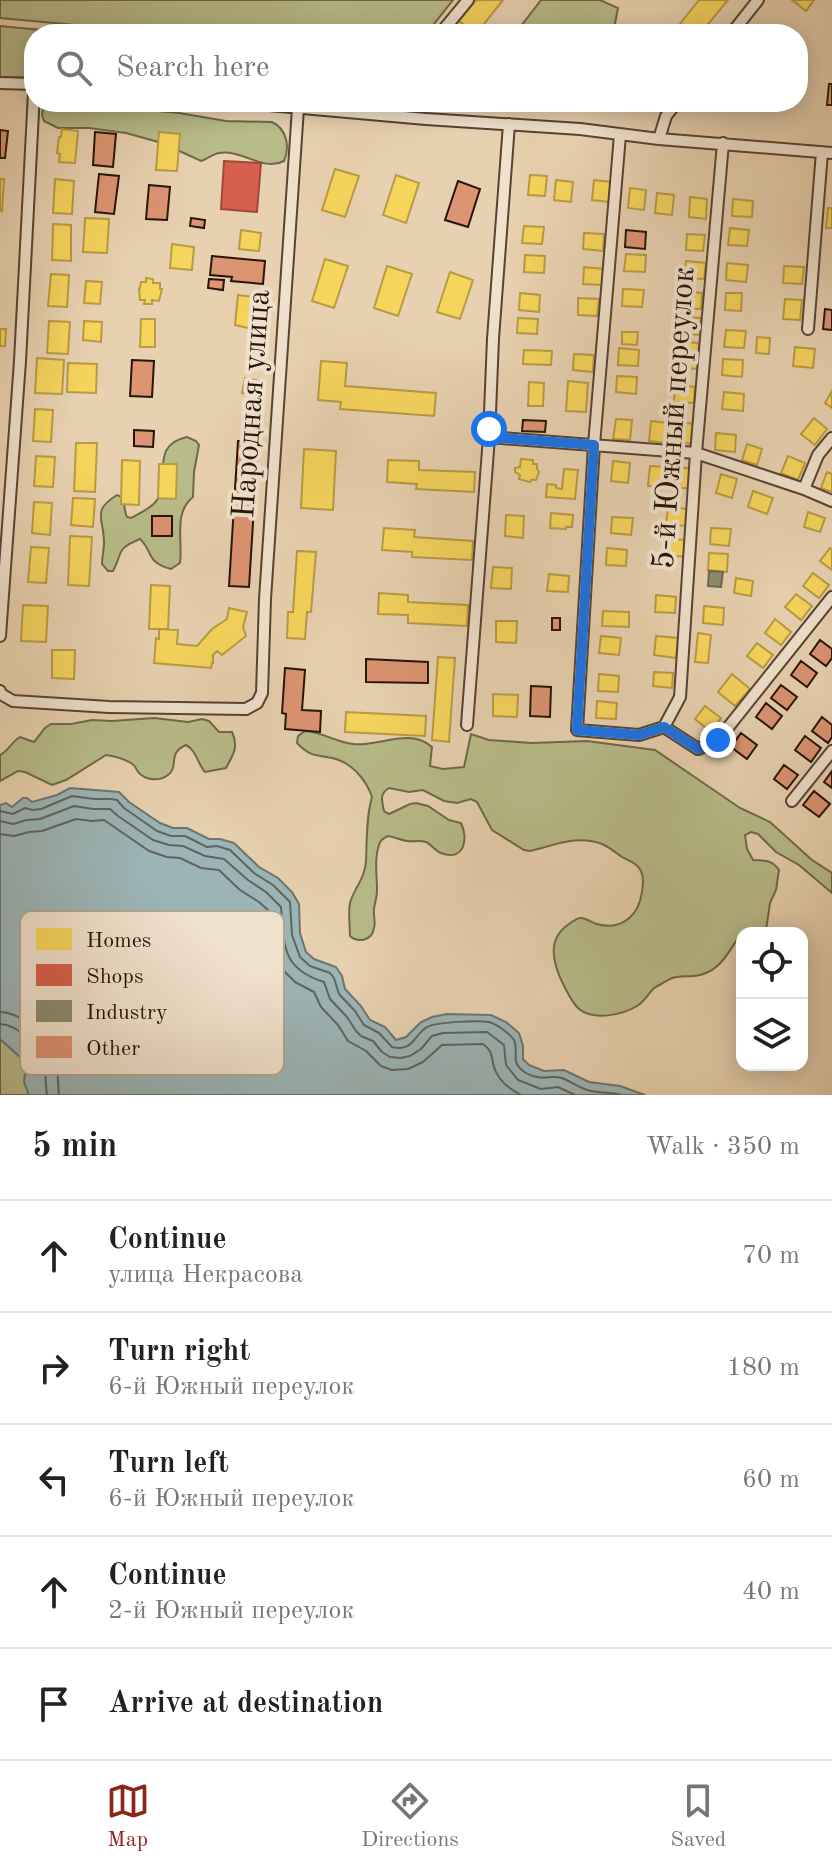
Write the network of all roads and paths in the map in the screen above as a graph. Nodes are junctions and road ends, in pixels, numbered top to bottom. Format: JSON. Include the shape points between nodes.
{"nodes":[{"id":1,"x":468,"y":0,"type":"edge"},
{"id":2,"x":758,"y":0,"type":"edge"},
{"id":3,"x":448,"y":24,"type":"edge"},
{"id":4,"x":739,"y":24,"type":"edge"},
{"id":5,"x":0,"y":83,"type":"edge"},
{"id":6,"x":24,"y":84,"type":"edge"},
{"id":7,"x":33,"y":112,"type":"edge"},
{"id":8,"x":298,"y":112,"type":"edge"},
{"id":9,"x":346,"y":112,"type":"edge"},
{"id":10,"x":396,"y":112,"type":"edge"},
{"id":11,"x":669,"y":112,"type":"edge"},
{"id":12,"x":395,"y":116,"type":"junction"},
{"id":13,"x":509,"y":124,"type":"junction"},
{"id":14,"x":620,"y":135,"type":"junction"},
{"id":15,"x":659,"y":139,"type":"junction"},
{"id":16,"x":723,"y":143,"type":"junction"},
{"id":17,"x":827,"y":152,"type":"edge"},
{"id":18,"x":808,"y":329,"type":"dead end"},
{"id":19,"x":489,"y":437,"type":"junction"},
{"id":20,"x":832,"y":438,"type":"edge"},
{"id":21,"x":594,"y":445,"type":"junction"},
{"id":22,"x":696,"y":453,"type":"junction"},
{"id":23,"x":804,"y":489,"type":"junction"},
{"id":24,"x":832,"y":501,"type":"edge"},
{"id":25,"x":832,"y":597,"type":"edge"},
{"id":26,"x":0,"y":636,"type":"edge"},
{"id":27,"x":0,"y":693,"type":"edge"},
{"id":28,"x":467,"y":725,"type":"dead end"},
{"id":29,"x":664,"y":727,"type":"junction"},
{"id":30,"x":832,"y":751,"type":"edge"},
{"id":31,"x":792,"y":801,"type":"dead end"}],
"edges":[{"from":1,"to":3,"type":"street"},
{"from":2,"to":4,"type":"street"},
{"from":5,"to":6,"type":"street"},
{"from":7,"to":26,"type":"street"},
{"from":8,"to":27,"type":"street","name":"Народная улица","via":[[262,693],[257,703],[246,709],[109,707],[13,701]]},
{"from":9,"to":12,"type":"street"},
{"from":10,"to":12,"type":"street"},
{"from":11,"to":15,"type":"street"},
{"from":12,"to":13,"type":"street"},
{"from":13,"to":14,"type":"street"},
{"from":13,"to":19,"type":"street"},
{"from":14,"to":15,"type":"street"},
{"from":14,"to":21,"type":"street"},
{"from":15,"to":16,"type":"street"},
{"from":16,"to":17,"type":"street"},
{"from":16,"to":22,"type":"street","name":"5-й Южный переулок"},
{"from":17,"to":18,"type":"street"},
{"from":19,"to":21,"type":"street"},
{"from":19,"to":28,"type":"street"},
{"from":20,"to":23,"type":"street","via":[[818,455]]},
{"from":21,"to":22,"type":"street"},
{"from":21,"to":29,"type":"street","via":[[577,730],[639,735]]},
{"from":22,"to":23,"type":"street"},
{"from":22,"to":29,"type":"street","name":"5-й Южный переулок","via":[[680,697]]},
{"from":23,"to":24,"type":"street"},
{"from":25,"to":29,"type":"street","via":[[718,740],[698,749]]},
{"from":30,"to":31,"type":"street"}]}
